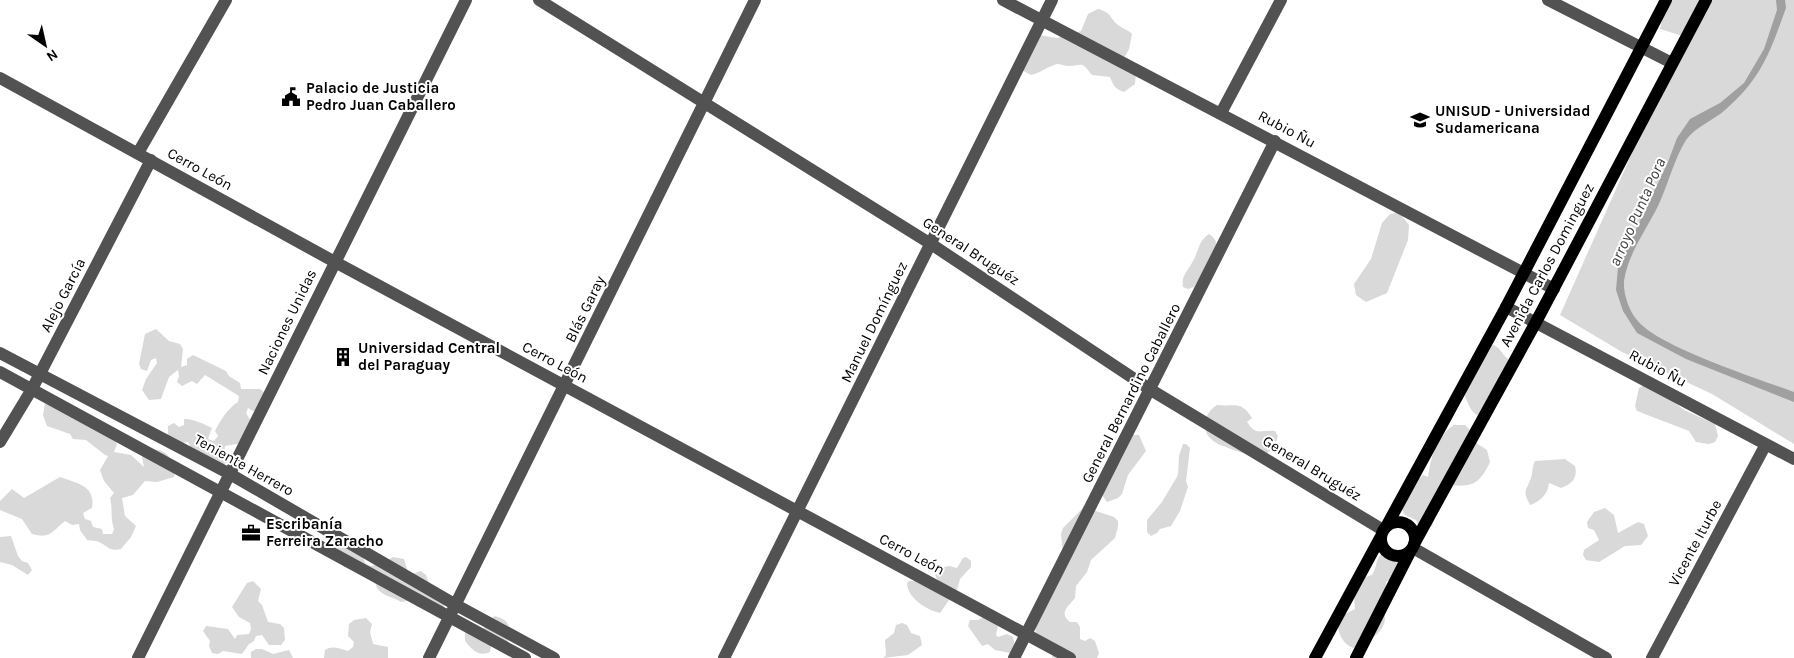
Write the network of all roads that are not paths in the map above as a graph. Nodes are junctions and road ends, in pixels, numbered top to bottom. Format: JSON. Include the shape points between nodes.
{"nodes":[{"id":1,"x":226,"y":0,"type":"edge"},
{"id":2,"x":466,"y":0,"type":"edge"},
{"id":3,"x":540,"y":0,"type":"edge"},
{"id":4,"x":755,"y":0,"type":"edge"},
{"id":5,"x":1003,"y":0,"type":"edge"},
{"id":6,"x":1052,"y":0,"type":"edge"},
{"id":7,"x":1281,"y":0,"type":"edge"},
{"id":8,"x":1548,"y":0,"type":"edge"},
{"id":9,"x":1666,"y":0,"type":"edge"},
{"id":10,"x":1706,"y":0,"type":"edge"},
{"id":11,"x":1042,"y":20,"type":"junction"},
{"id":12,"x":1640,"y":48,"type":"junction"},
{"id":13,"x":1672,"y":63,"type":"junction"},
{"id":14,"x":0,"y":78,"type":"edge"},
{"id":15,"x":704,"y":101,"type":"junction"},
{"id":16,"x":1221,"y":113,"type":"junction"},
{"id":17,"x":1275,"y":141,"type":"junction"},
{"id":18,"x":138,"y":153,"type":"junction"},
{"id":19,"x":151,"y":160,"type":"junction"},
{"id":20,"x":931,"y":244,"type":"junction"},
{"id":21,"x":335,"y":262,"type":"junction"},
{"id":22,"x":1523,"y":274,"type":"junction"},
{"id":23,"x":1554,"y":289,"type":"junction"},
{"id":24,"x":1506,"y":307,"type":"junction"},
{"id":25,"x":1536,"y":322,"type":"junction"},
{"id":26,"x":0,"y":353,"type":"edge"},
{"id":27,"x":0,"y":372,"type":"edge"},
{"id":28,"x":40,"y":374,"type":"junction"},
{"id":29,"x":565,"y":386,"type":"junction"},
{"id":30,"x":32,"y":389,"type":"junction"},
{"id":31,"x":1151,"y":390,"type":"junction"},
{"id":32,"x":122,"y":418,"type":"junction"},
{"id":33,"x":114,"y":434,"type":"junction"},
{"id":34,"x":0,"y":442,"type":"edge"},
{"id":35,"x":1766,"y":444,"type":"junction"},
{"id":36,"x":1794,"y":459,"type":"edge"},
{"id":37,"x":230,"y":474,"type":"junction"},
{"id":38,"x":221,"y":491,"type":"junction"},
{"id":39,"x":798,"y":512,"type":"junction"},
{"id":40,"x":1383,"y":532,"type":"junction"},
{"id":41,"x":350,"y":544,"type":"junction"},
{"id":42,"x":1412,"y":548,"type":"junction"},
{"id":43,"x":342,"y":558,"type":"junction"},
{"id":44,"x":456,"y":605,"type":"junction"},
{"id":45,"x":450,"y":617,"type":"junction"},
{"id":46,"x":1027,"y":634,"type":"junction"},
{"id":47,"x":138,"y":658,"type":"edge"},
{"id":48,"x":429,"y":658,"type":"edge"},
{"id":49,"x":525,"y":658,"type":"edge"},
{"id":50,"x":554,"y":658,"type":"edge"},
{"id":51,"x":724,"y":658,"type":"edge"},
{"id":52,"x":1014,"y":658,"type":"edge"},
{"id":53,"x":1070,"y":658,"type":"edge"},
{"id":54,"x":1316,"y":658,"type":"edge"},
{"id":55,"x":1356,"y":658,"type":"edge"},
{"id":56,"x":1606,"y":658,"type":"edge"},
{"id":57,"x":1652,"y":658,"type":"edge"}],
"edges":[{"from":1,"to":18,"type":"street"},
{"from":2,"to":21,"type":"street","name":"Naciones Unidas"},
{"from":3,"to":15,"type":"street","name":"General Bruguéz"},
{"from":4,"to":15,"type":"street","name":"Blás Garay"},
{"from":5,"to":11,"type":"street","name":"Rubio Ñu"},
{"from":6,"to":11,"type":"street","name":"Manuel Domínguez"},
{"from":7,"to":16,"type":"street"},
{"from":8,"to":12,"type":"street"},
{"from":9,"to":12,"type":"main road","name":"Avenida Carlos Dominguez"},
{"from":10,"to":13,"type":"main road","name":"Avenida Carlos Dominguez"},
{"from":11,"to":16,"type":"street","name":"Rubio Ñu"},
{"from":11,"to":20,"type":"street","name":"Manuel Domínguez"},
{"from":12,"to":13,"type":"street"},
{"from":12,"to":22,"type":"main road","name":"Avenida Carlos Dominguez"},
{"from":13,"to":23,"type":"main road","name":"Avenida Carlos Dominguez"},
{"from":14,"to":18,"type":"street","name":"Cerro León"},
{"from":15,"to":20,"type":"street","name":"General Bruguéz"},
{"from":15,"to":29,"type":"street","name":"Blás Garay"},
{"from":16,"to":17,"type":"street","name":"Rubio Ñu"},
{"from":17,"to":22,"type":"street","name":"Rubio Ñu"},
{"from":17,"to":31,"type":"street","name":"General Bernardino Caballero"},
{"from":18,"to":19,"type":"street","name":"Cerro León"},
{"from":19,"to":21,"type":"street","name":"Cerro León"},
{"from":19,"to":28,"type":"street","name":"Alejo García"},
{"from":20,"to":31,"type":"street","name":"General Bruguéz"},
{"from":20,"to":39,"type":"street","name":"Manuel Domínguez"},
{"from":21,"to":29,"type":"street","name":"Cerro León"},
{"from":21,"to":37,"type":"street","name":"Naciones Unidas"},
{"from":22,"to":23,"type":"street","name":"Rubio Ñu"},
{"from":22,"to":24,"type":"main road","name":"Avenida Carlos Dominguez"},
{"from":23,"to":25,"type":"main road","name":"Avenida Carlos Dominguez"},
{"from":24,"to":25,"type":"street","name":"Rubio Ñu"},
{"from":24,"to":40,"type":"main road","name":"Avenida Carlos Dominguez"},
{"from":25,"to":35,"type":"street","name":"Rubio Ñu"},
{"from":25,"to":42,"type":"main road","name":"Avenida Carlos Dominguez"},
{"from":26,"to":28,"type":"street","name":"Teniente Herrero"},
{"from":27,"to":30,"type":"street"},
{"from":28,"to":30,"type":"street","name":"Alejo García"},
{"from":28,"to":32,"type":"street","name":"Teniente Herrero"},
{"from":29,"to":39,"type":"street","name":"Cerro León"},
{"from":29,"to":44,"type":"street","name":"Blás Garay"},
{"from":30,"to":33,"type":"street"},
{"from":30,"to":34,"type":"street","name":"Alejo García"},
{"from":31,"to":40,"type":"street","name":"General Bruguéz"},
{"from":31,"to":46,"type":"street","name":"General Bernardino Caballero"},
{"from":32,"to":33,"type":"street"},
{"from":32,"to":37,"type":"street","name":"Teniente Herrero"},
{"from":33,"to":38,"type":"street"},
{"from":35,"to":36,"type":"street","name":"Rubio Ñu"},
{"from":35,"to":57,"type":"street","name":"Vicente Iturbe"},
{"from":37,"to":38,"type":"street","name":"Naciones Unidas"},
{"from":37,"to":41,"type":"street","name":"Teniente Herrero"},
{"from":38,"to":43,"type":"street"},
{"from":38,"to":47,"type":"street","name":"Naciones Unidas"},
{"from":39,"to":46,"type":"street","name":"Cerro León"},
{"from":39,"to":51,"type":"street","name":"Manuel Domínguez"},
{"from":40,"to":42,"type":"main road","via":[[1382,546],[1391,555],[1401,556]]},
{"from":40,"to":42,"type":"main road","via":[[1394,523],[1406,524],[1414,534]]},
{"from":40,"to":54,"type":"main road","name":"Avenida Carlos Dominguez"},
{"from":41,"to":43,"type":"street"},
{"from":41,"to":44,"type":"street","name":"Teniente Herrero"},
{"from":42,"to":55,"type":"main road","name":"Avenida Carlos Dominguez"},
{"from":42,"to":56,"type":"street"},
{"from":43,"to":45,"type":"street"},
{"from":44,"to":45,"type":"street","name":"Blás Garay"},
{"from":44,"to":50,"type":"street","name":"Teniente Herrero"},
{"from":45,"to":48,"type":"street","name":"Blás Garay"},
{"from":45,"to":49,"type":"street"},
{"from":46,"to":52,"type":"street","name":"General Bernardino Caballero"},
{"from":46,"to":53,"type":"street","name":"Cerro León"}]}
